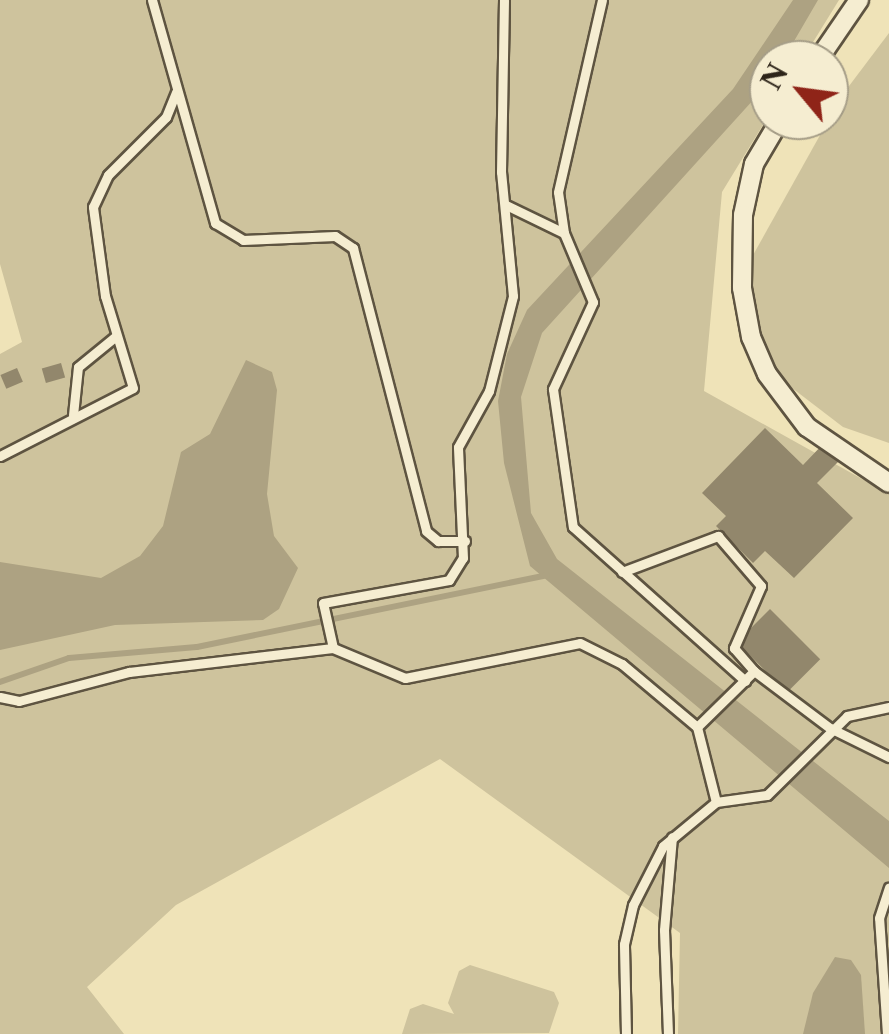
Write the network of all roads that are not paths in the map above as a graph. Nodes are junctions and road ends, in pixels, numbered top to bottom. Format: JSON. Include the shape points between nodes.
{"nodes":[{"id":1,"x":152,"y":0,"type":"edge"},
{"id":2,"x":504,"y":0,"type":"edge"},
{"id":3,"x":602,"y":0,"type":"edge"},
{"id":4,"x":859,"y":0,"type":"edge"},
{"id":5,"x":832,"y":40,"type":"edge"},
{"id":6,"x":177,"y":90,"type":"junction"},
{"id":7,"x":768,"y":140,"type":"edge"},
{"id":8,"x":506,"y":205,"type":"junction"},
{"id":9,"x":564,"y":233,"type":"junction"},
{"id":10,"x":116,"y":336,"type":"junction"},
{"id":11,"x":73,"y":414,"type":"junction"},
{"id":12,"x":0,"y":456,"type":"edge"},
{"id":13,"x":889,"y":483,"type":"edge"},
{"id":14,"x":465,"y":540,"type":"junction"},
{"id":15,"x":622,"y":572,"type":"junction"},
{"id":16,"x":334,"y":648,"type":"junction"},
{"id":17,"x":754,"y":671,"type":"junction"},
{"id":18,"x":742,"y":684,"type":"junction"},
{"id":19,"x":0,"y":697,"type":"edge"},
{"id":20,"x":889,"y":707,"type":"edge"},
{"id":21,"x":697,"y":727,"type":"junction"},
{"id":22,"x":830,"y":728,"type":"junction"},
{"id":23,"x":889,"y":757,"type":"edge"},
{"id":24,"x":716,"y":802,"type":"junction"},
{"id":25,"x":673,"y":835,"type":"junction"},
{"id":26,"x":889,"y":888,"type":"edge"},
{"id":27,"x":626,"y":1034,"type":"edge"},
{"id":28,"x":668,"y":1034,"type":"edge"},
{"id":29,"x":887,"y":1034,"type":"edge"}],
"edges":[{"from":1,"to":6,"type":"lane"},
{"from":2,"to":8,"type":"lane"},
{"from":3,"to":9,"type":"lane","via":[[558,192]]},
{"from":4,"to":5,"type":"street"},
{"from":6,"to":10,"type":"lane","via":[[166,117],[96,193],[96,239]]},
{"from":6,"to":14,"type":"lane","via":[[207,207],[226,234],[262,242],[335,236],[353,248],[426,531],[438,541]]},
{"from":7,"to":13,"type":"street","via":[[754,164],[742,215],[751,337],[767,374],[806,426]]},
{"from":8,"to":9,"type":"lane"},
{"from":8,"to":14,"type":"lane","via":[[511,313],[489,390],[458,447]]},
{"from":9,"to":15,"type":"lane","via":[[590,291],[590,310],[553,389],[553,424],[573,527]]},
{"from":10,"to":11,"type":"lane","via":[[78,367]]},
{"from":10,"to":11,"type":"lane","via":[[130,393]]},
{"from":11,"to":12,"type":"lane"},
{"from":14,"to":16,"type":"lane","via":[[449,580],[323,602]]},
{"from":15,"to":17,"type":"lane","via":[[718,536],[761,586],[734,648]]},
{"from":15,"to":18,"type":"lane"},
{"from":16,"to":19,"type":"lane","via":[[112,675],[18,701]]},
{"from":16,"to":21,"type":"lane","via":[[405,678],[580,643],[622,664]]},
{"from":17,"to":18,"type":"lane"},
{"from":17,"to":22,"type":"lane"},
{"from":18,"to":21,"type":"lane","via":[[712,720]]},
{"from":20,"to":22,"type":"lane","via":[[847,716]]},
{"from":21,"to":24,"type":"lane"},
{"from":22,"to":23,"type":"lane"},
{"from":22,"to":24,"type":"lane","via":[[767,795]]},
{"from":24,"to":25,"type":"lane"},
{"from":25,"to":27,"type":"lane","via":[[632,905],[624,944]]},
{"from":25,"to":28,"type":"lane","via":[[664,930]]},
{"from":26,"to":29,"type":"lane","via":[[879,918]]}]}
